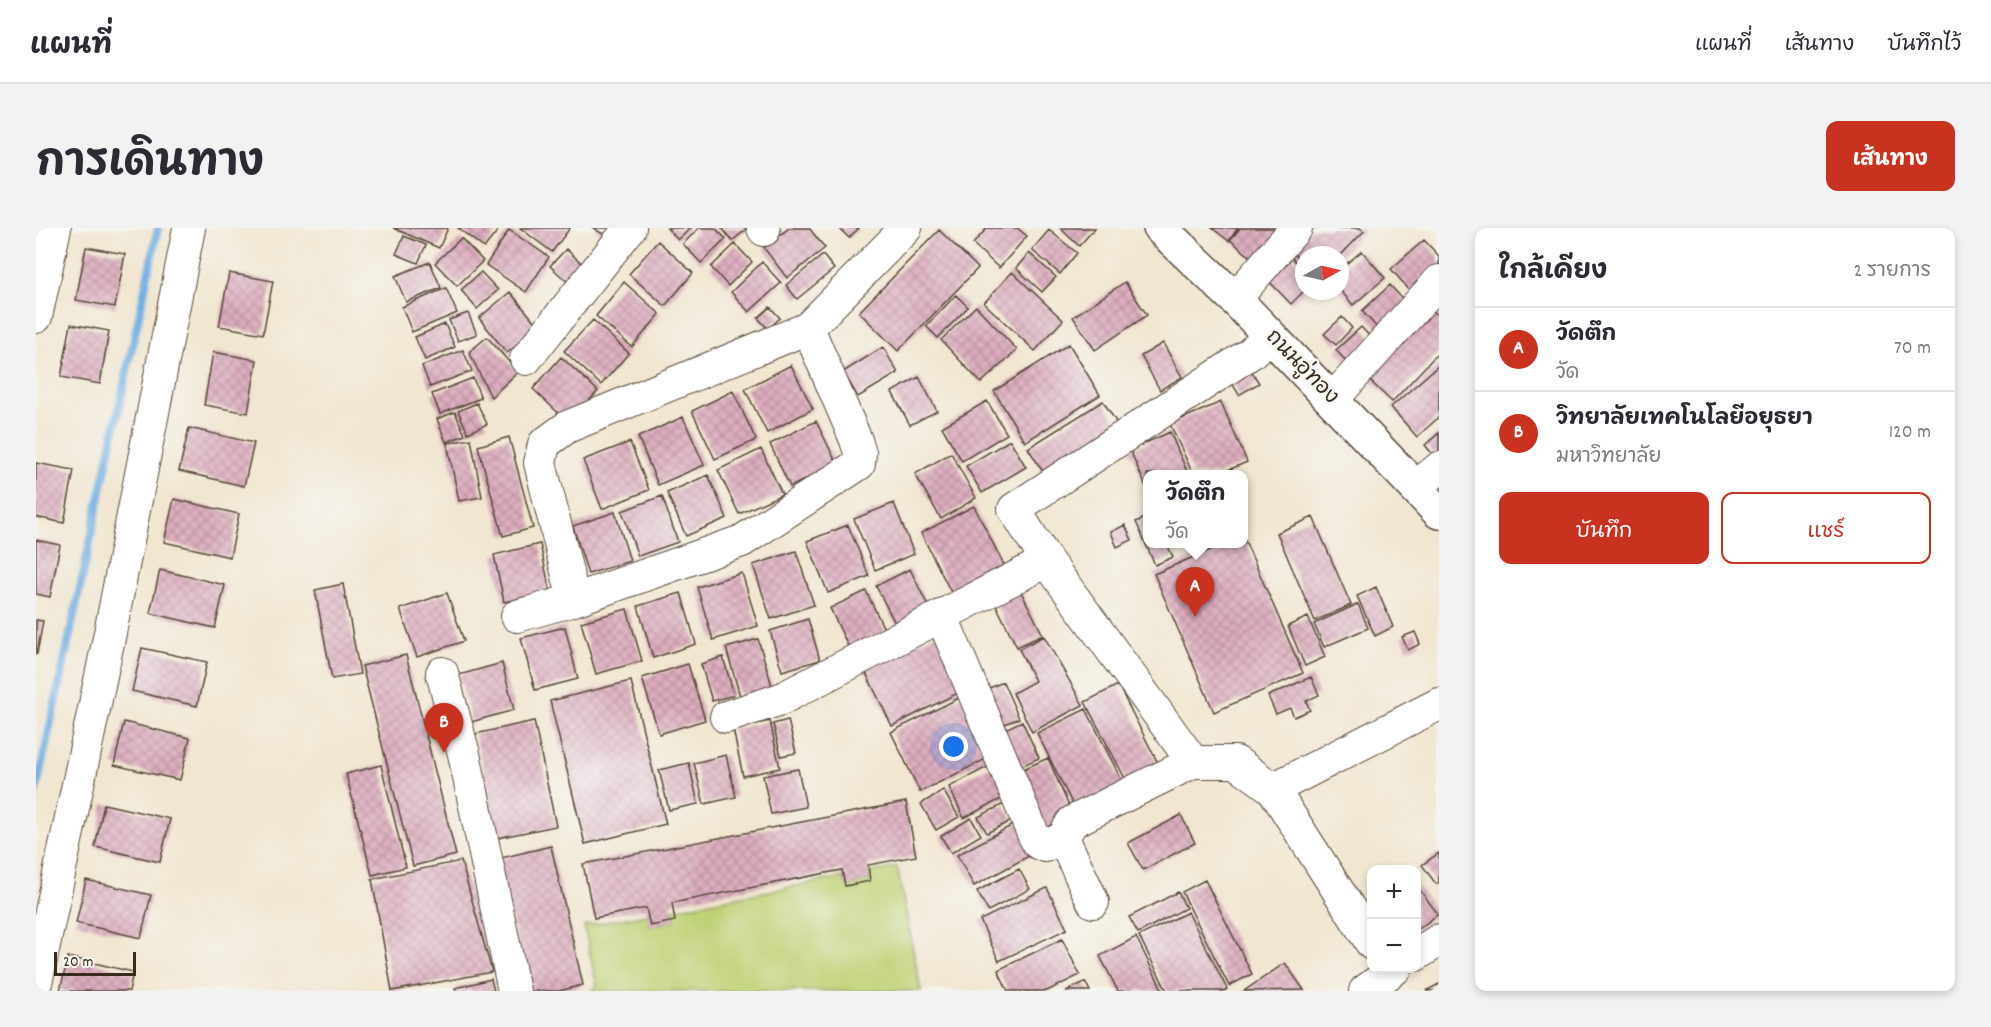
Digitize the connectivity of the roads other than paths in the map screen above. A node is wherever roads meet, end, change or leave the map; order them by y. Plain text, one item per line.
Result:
1 (55, 228) edge
2 (189, 228) edge
3 (630, 228) edge
4 (906, 228) edge
5 (1160, 228) edge
6 (1296, 228) edge
7 (1439, 281) edge
8 (1235, 299) junction
9 (36, 317) edge
10 (808, 328) junction
11 (1270, 335) junction
12 (526, 359) dead end
13 (1332, 400) junction
14 (1427, 478) edge
15 (1439, 512) edge
16 (1047, 561) junction
17 (574, 600) junction
18 (517, 616) dead end
19 (942, 617) junction
20 (442, 674) dead end
21 (1439, 704) edge
22 (726, 717) dead end
23 (1193, 762) junction
24 (1273, 789) junction
25 (1063, 838) junction
26 (1093, 902) dead end
27 (1367, 938) edge
28 (1439, 940) edge
29 (1421, 952) edge
30 (36, 983) edge
31 (514, 991) edge

1 - 9 street
2 - 30 street
3 - 12 street
4 - 10 street
5 - 8 main road, ถนนอู่ทอง
6 - 8 street
7 - 13 street
8 - 11 main road, ถนนอู่ทอง
10 - 17 street
10 - 17 street
11 - 13 main road, ถนนอู่ทอง
11 - 16 street
13 - 14 main road, ถนนอู่ทอง
14 - 15 main road, ถนนอู่ทอง
16 - 19 street
16 - 23 street
17 - 18 street
19 - 22 street
19 - 25 street
20 - 31 street
21 - 24 street
23 - 24 street
23 - 25 street
24 - 27 street
25 - 26 street
28 - 29 street

